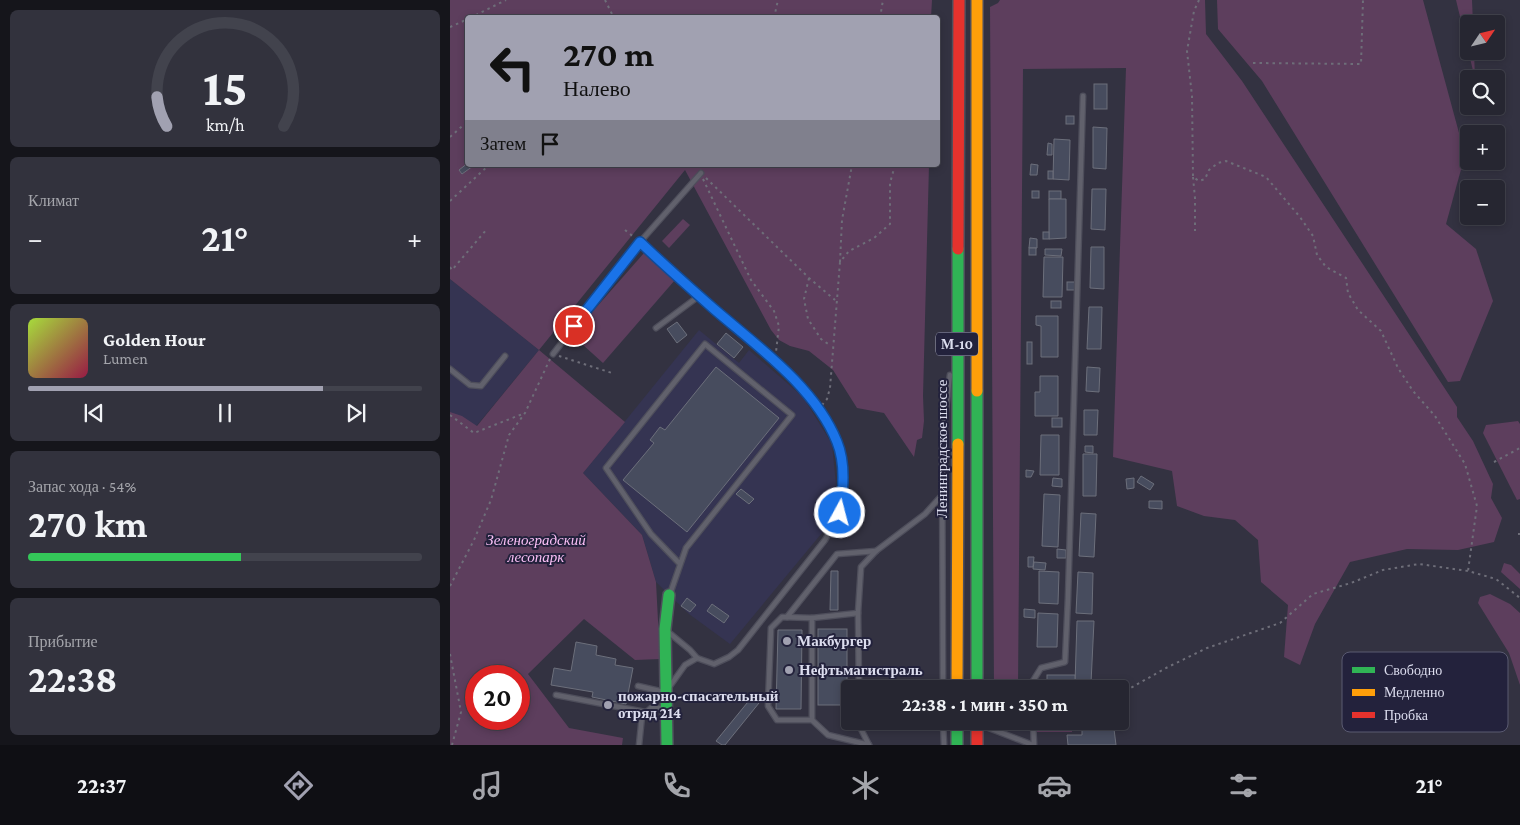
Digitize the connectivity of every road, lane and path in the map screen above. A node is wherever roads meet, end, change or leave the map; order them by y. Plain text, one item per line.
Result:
1 (506, 0) edge
2 (605, 0) edge
3 (778, 0) edge
4 (883, 0) edge
5 (959, 0) edge
6 (977, 0) edge
7 (1199, 0) edge
8 (1363, 0) edge
9 (475, 15) edge
10 (613, 15) edge
11 (775, 15) edge
12 (880, 15) edge
13 (465, 20) edge
14 (450, 27) edge
15 (1253, 63) dead end
16 (1083, 96) dead end
17 (465, 124) edge
18 (450, 137) edge
19 (487, 167) edge
20 (852, 167) edge
21 (894, 167) edge
22 (700, 173) junction
23 (1193, 177) junction
24 (450, 201) edge
25 (487, 229) dead end
26 (625, 230) dead end
27 (1195, 231) dead end
28 (640, 242) junction
29 (840, 262) junction
30 (450, 267) edge
31 (809, 278) junction
32 (699, 296) junction
33 (836, 300) junction
34 (957, 319) junction
35 (656, 328) dead end
36 (832, 346) junction
37 (553, 354) junction
38 (505, 356) dead end
39 (774, 360) junction
40 (450, 369) edge
41 (612, 373) dead end
42 (818, 408) junction
43 (525, 413) junction
44 (450, 415) edge
45 (1520, 448) edge
46 (1494, 462) dead end
47 (943, 494) junction
48 (876, 552) junction
49 (680, 564) junction
50 (1468, 571) junction
51 (450, 586) edge
52 (669, 596) joint
53 (1520, 598) edge
54 (858, 613) junction
55 (787, 617) junction
56 (812, 618) junction
57 (665, 629) junction
58 (450, 654) edge
59 (698, 658) junction
60 (859, 680) edge
61 (943, 680) edge
62 (957, 680) edge
63 (977, 680) edge
64 (1034, 680) edge
65 (638, 686) dead end
66 (1129, 689) edge
67 (667, 693) junction
68 (556, 695) dead end
69 (667, 708) junction
70 (645, 712) junction
71 (812, 720) junction
72 (862, 730) edge
73 (944, 730) edge
74 (957, 730) edge
75 (977, 730) edge
76 (997, 730) edge
77 (1033, 730) edge
78 (452, 745) edge
79 (639, 745) edge
80 (667, 745) edge
81 (869, 745) edge
82 (944, 745) edge
83 (957, 745) edge
84 (976, 745) edge
85 (1034, 745) edge

1 - 9 path
2 - 10 path
3 - 11 path
4 - 12 path
5 - 34 main road, Ленинградское шоссе / М-10
6 - 63 main road, М-10
7 - 23 path
8 - 15 path
13 - 14 path
16 - 64 lane
17 - 18 path
19 - 24 path
20 - 29 path
21 - 29 path
22 - 28 lane
22 - 31 path
22 - 39 path
23 - 27 path
23 - 50 path
25 - 30 path
26 - 28 path
28 - 32 lane
28 - 37 lane
29 - 33 path
31 - 33 path
31 - 36 path
32 - 35 lane
32 - 39 lane
33 - 36 path
34 - 47 lane
34 - 62 main road, Ленинградское шоссе / М-10
36 - 42 path
37 - 41 path
37 - 43 path
38 - 40 lane
39 - 42 lane
42 - 59 lane
43 - 44 path
43 - 51 path
45 - 46 path
47 - 48 lane
47 - 61 lane
48 - 54 lane
48 - 55 lane
49 - 49 lane
49 - 52 lane
50 - 53 path
50 - 66 path
52 - 57 main road
54 - 56 lane
54 - 60 lane
55 - 56 lane
55 - 71 lane
56 - 71 lane
57 - 59 lane
57 - 67 main road
58 - 78 path
59 - 67 lane
65 - 67 lane
67 - 69 main road
68 - 70 lane
69 - 70 lane
69 - 80 main road
70 - 79 lane
71 - 81 lane
72 - 81 lane
73 - 82 lane
74 - 83 main road
75 - 84 main road
76 - 85 lane
77 - 85 lane

